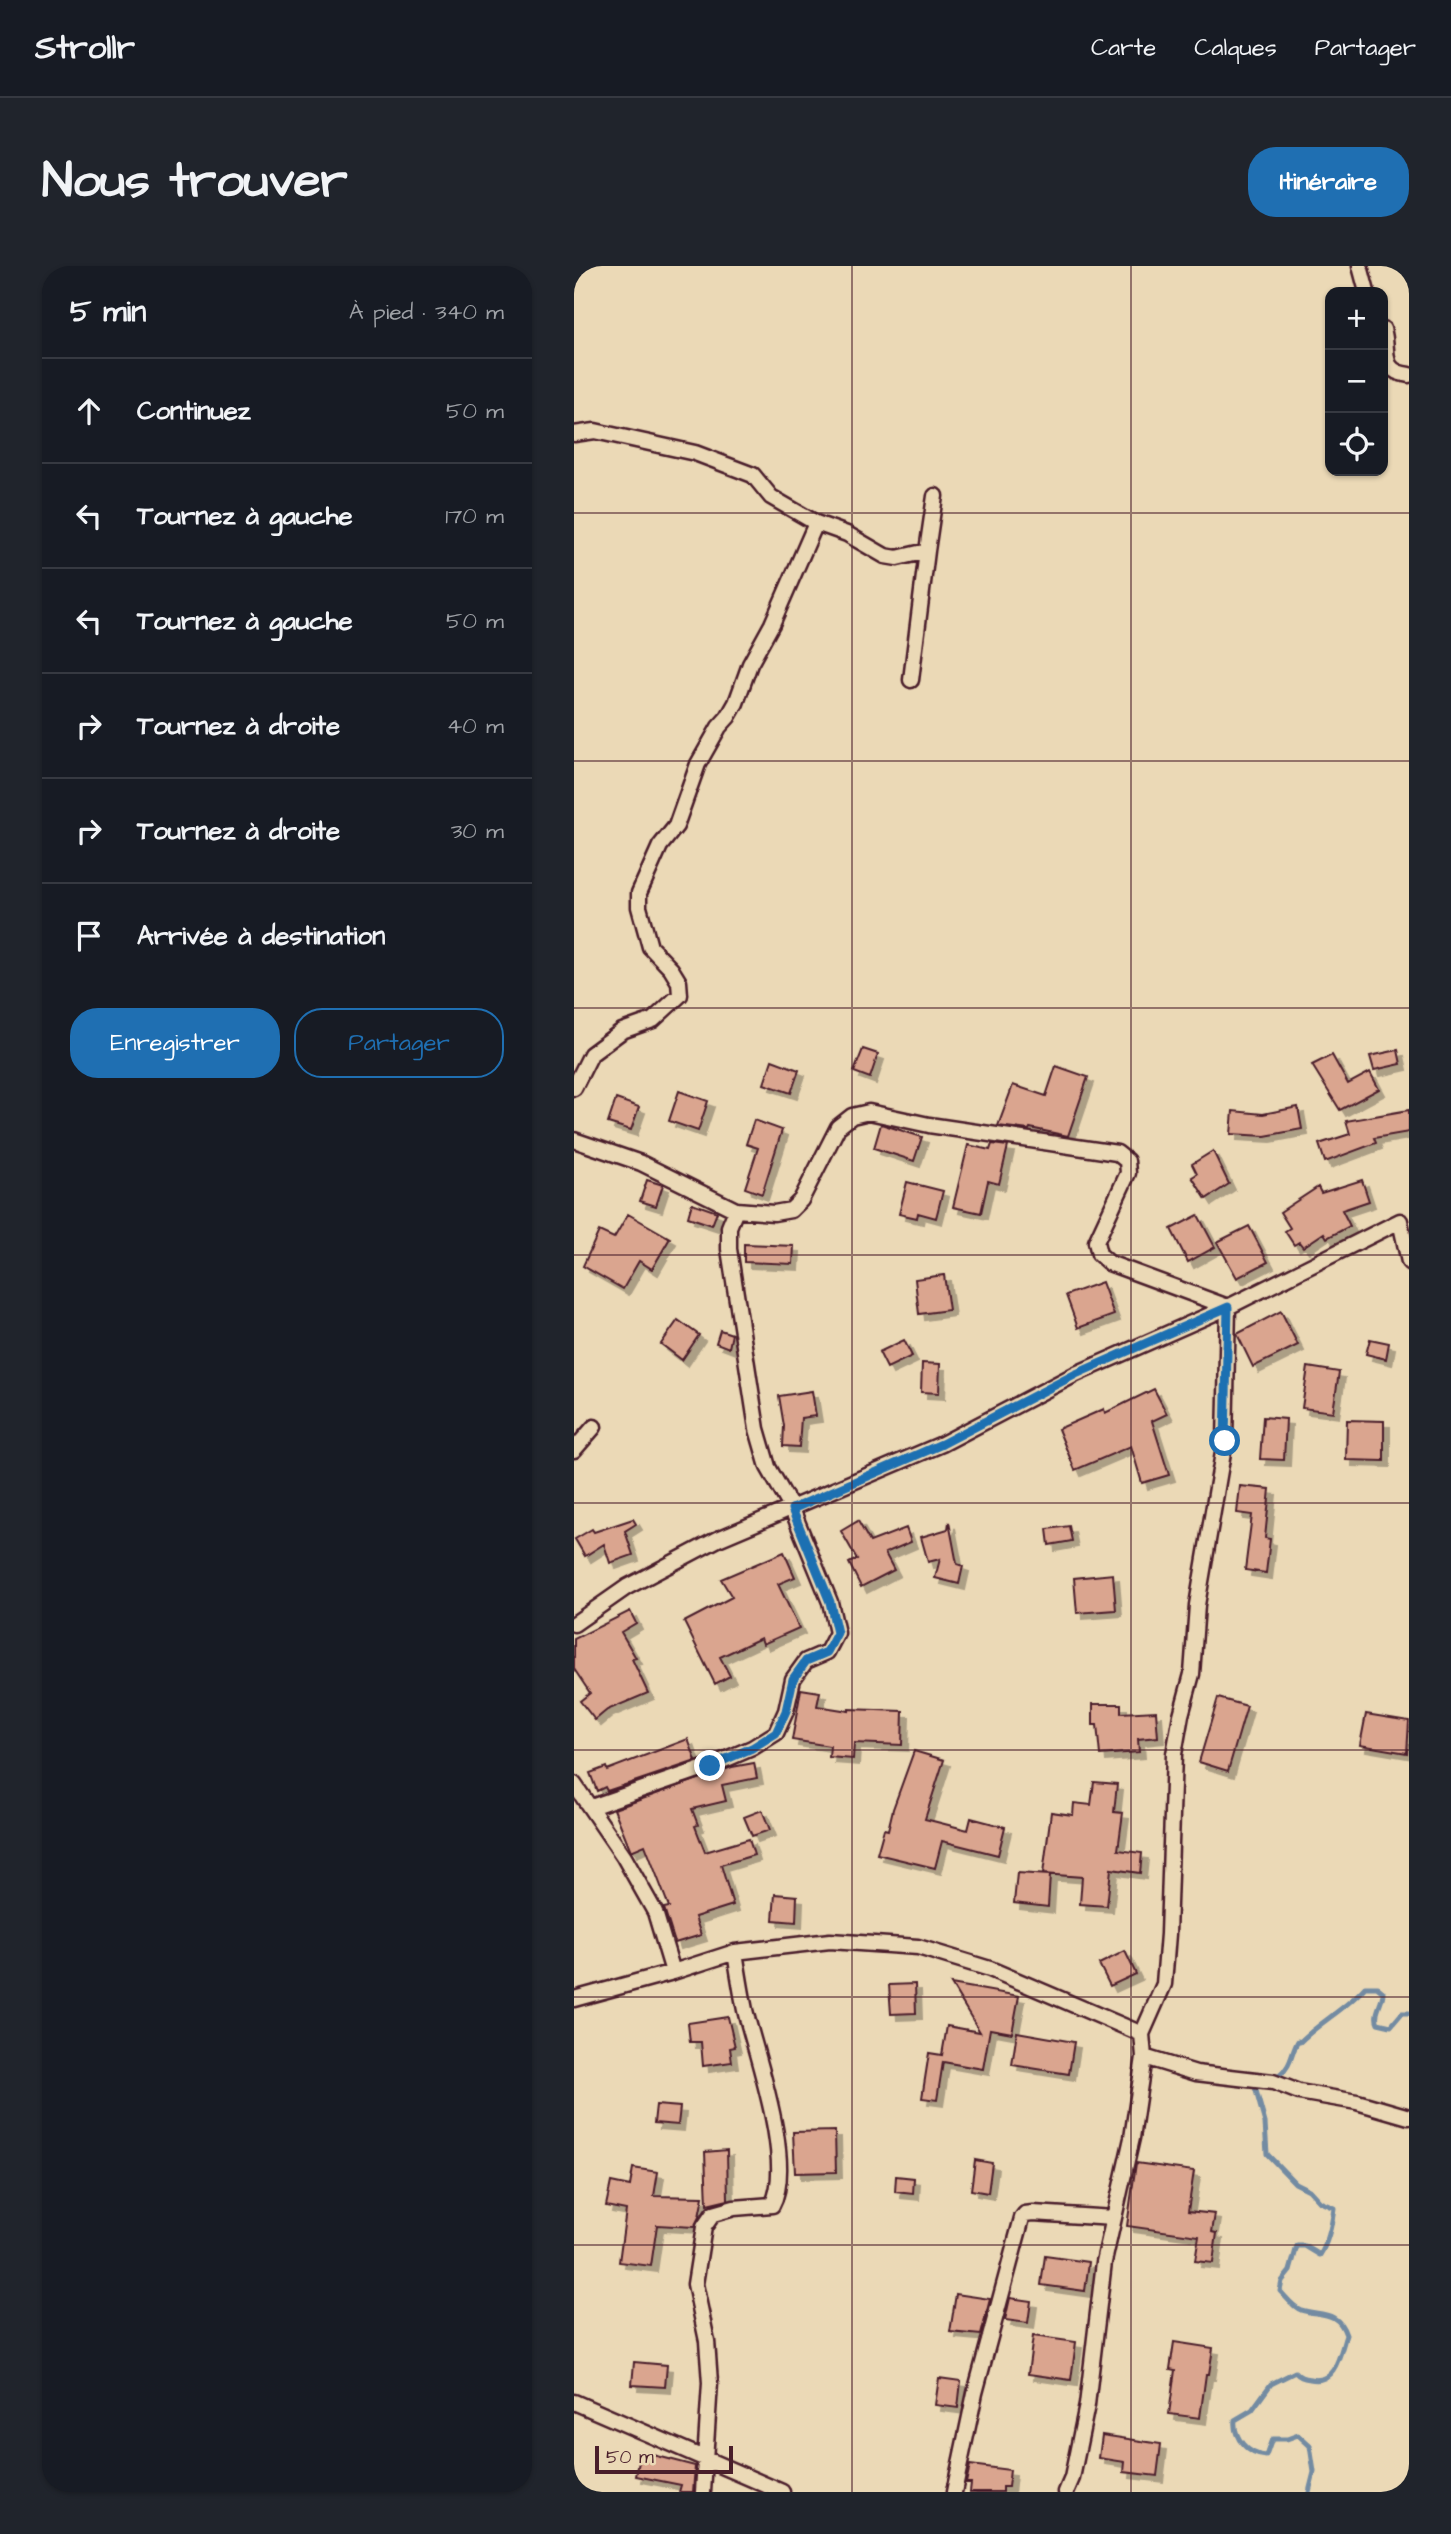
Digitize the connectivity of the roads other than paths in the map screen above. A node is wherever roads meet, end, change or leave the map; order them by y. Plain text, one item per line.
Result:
1 (1360, 266) edge
2 (1366, 287) edge
3 (1387, 350) edge
4 (1409, 375) edge
5 (574, 435) edge
6 (935, 496) dead end
7 (816, 523) junction
8 (927, 551) junction
9 (911, 680) dead end
10 (574, 1088) edge
11 (574, 1140) edge
12 (736, 1210) junction
13 (1404, 1219) edge
14 (1409, 1262) edge
15 (1228, 1307) junction
16 (594, 1427) dead end
17 (574, 1450) edge
18 (792, 1509) junction
19 (574, 1624) edge
20 (574, 1784) edge
21 (591, 1807) junction
22 (735, 1952) junction
23 (673, 1972) junction
24 (574, 2000) edge
25 (1142, 2034) junction
26 (1144, 2057) junction
27 (1409, 2117) edge
28 (1114, 2218) junction
29 (574, 2402) edge
30 (706, 2458) junction
31 (704, 2492) edge
32 (782, 2492) edge
33 (954, 2492) edge
34 (1066, 2492) edge

1 - 2 street
3 - 4 street
5 - 7 street
6 - 8 street
7 - 8 street
7 - 10 street
8 - 9 street
11 - 12 street
12 - 15 street
12 - 18 street
13 - 14 street
13 - 15 street
15 - 18 street
15 - 25 street
16 - 17 street
18 - 19 street
18 - 21 street
20 - 21 street
21 - 23 street
22 - 23 street
22 - 25 street
22 - 30 street
23 - 24 street
25 - 26 street
26 - 27 street
26 - 28 street
28 - 33 street
28 - 34 street
29 - 30 street
30 - 31 street
30 - 32 street

